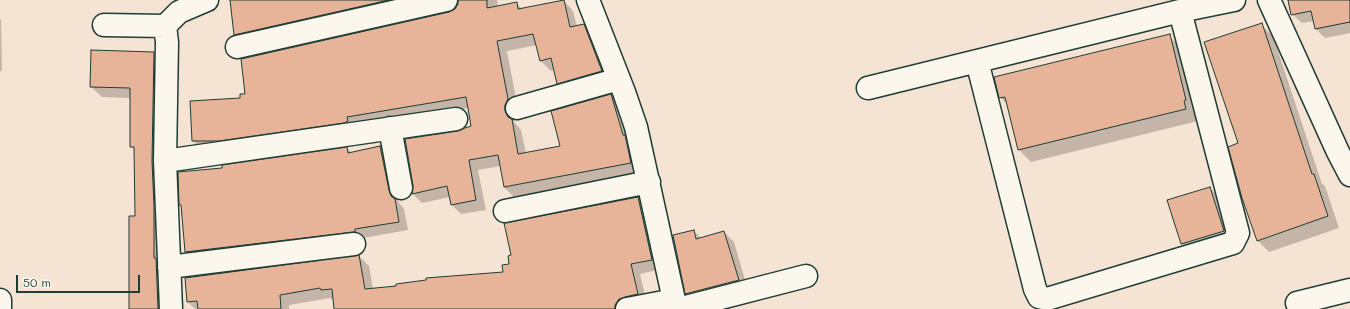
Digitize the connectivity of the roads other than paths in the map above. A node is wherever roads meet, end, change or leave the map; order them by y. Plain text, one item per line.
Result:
1 (207, 0) edge
2 (446, 0) edge
3 (588, 0) edge
4 (1234, 0) edge
5 (1269, 0) edge
6 (1180, 11) junction
7 (104, 25) dead end
8 (165, 26) junction
9 (237, 47) dead end
10 (977, 61) junction
11 (619, 79) junction
12 (868, 88) dead end
13 (517, 108) dead end
14 (456, 119) dead end
15 (390, 128) junction
16 (165, 161) junction
17 (1350, 175) edge
18 (649, 182) junction
19 (401, 188) dead end
20 (505, 211) dead end
21 (354, 244) dead end
22 (169, 267) junction
23 (806, 276) dead end
24 (1350, 290) edge
25 (0, 300) edge
26 (674, 300) junction
27 (1297, 303) dead end
28 (0, 309) edge
29 (171, 309) edge
30 (627, 309) edge

1 - 8 street
2 - 9 street
3 - 11 street
4 - 6 street
5 - 17 street
6 - 10 street
6 - 10 street
7 - 8 street
8 - 16 street
10 - 12 street
11 - 13 street
11 - 18 street
14 - 15 street
15 - 16 street
15 - 19 street
16 - 22 street
18 - 20 street
18 - 26 street
21 - 22 street
22 - 29 street
23 - 26 street
24 - 27 street
25 - 28 street
26 - 30 street

